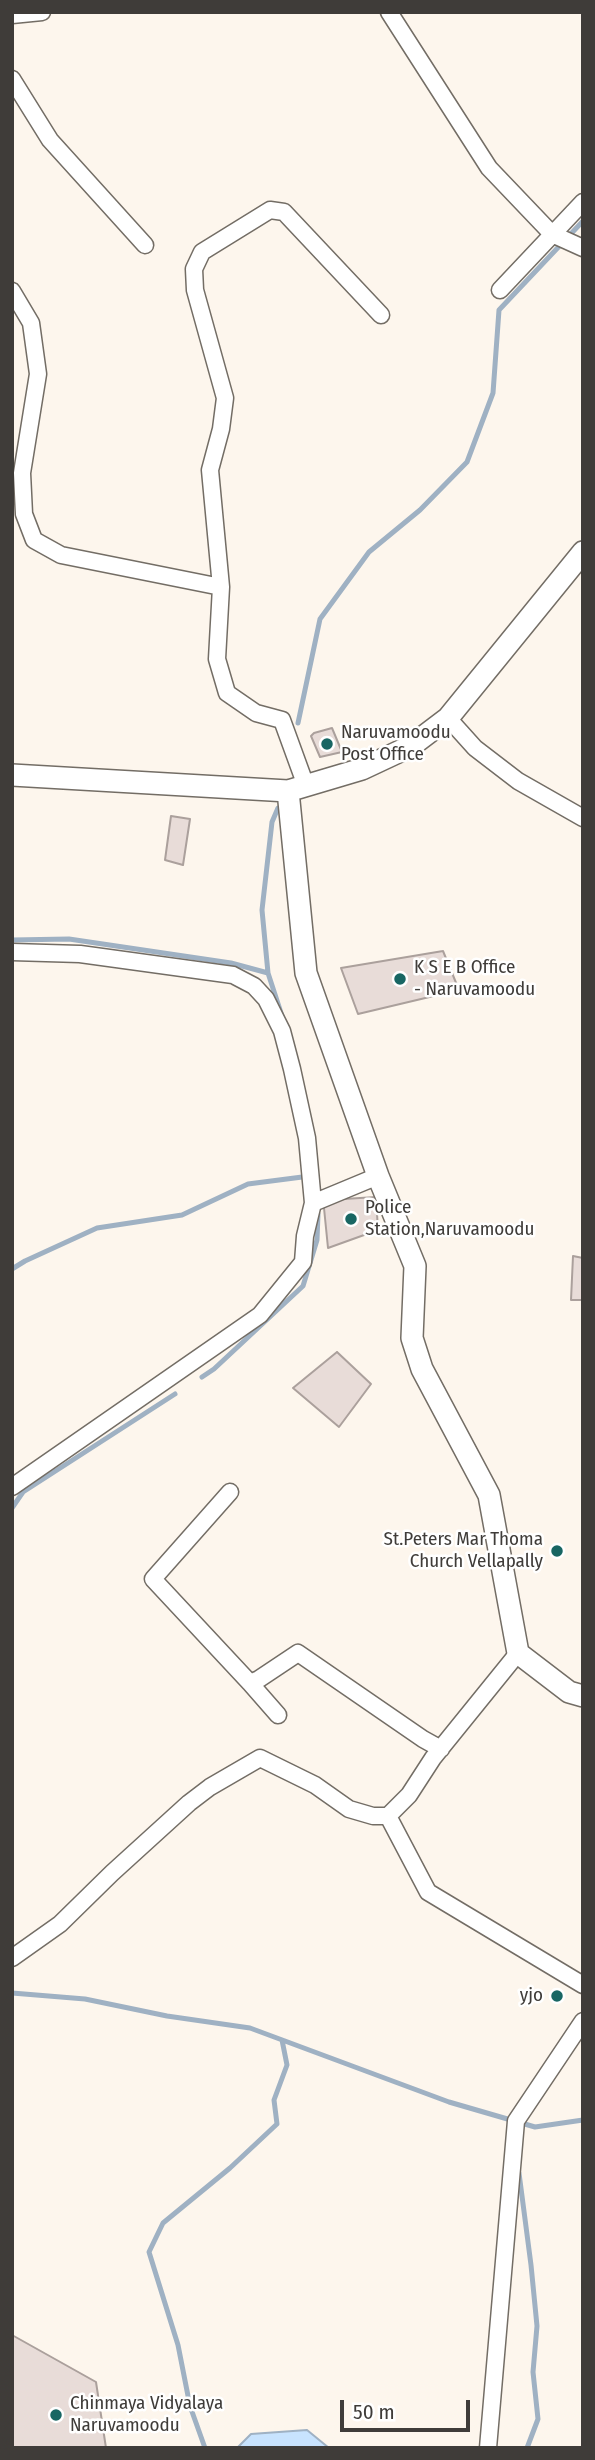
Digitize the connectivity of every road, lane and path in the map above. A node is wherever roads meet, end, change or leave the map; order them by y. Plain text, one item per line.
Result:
1 (42, 12) edge
2 (389, 12) edge
3 (12, 15) edge
4 (12, 79) edge
5 (583, 202) edge
6 (553, 235) junction
7 (145, 245) dead end
8 (579, 246) edge
9 (500, 290) dead end
10 (12, 291) edge
11 (381, 315) dead end
12 (583, 552) edge
13 (221, 587) junction
14 (449, 718) junction
15 (12, 775) edge
16 (297, 789) junction
17 (583, 818) edge
18 (12, 952) edge
19 (378, 1176) junction
20 (312, 1195) junction
21 (12, 1487) edge
22 (230, 1492) dead end
23 (517, 1653) junction
24 (250, 1683) junction
25 (583, 1696) edge
26 (278, 1715) dead end
27 (441, 1749) junction
28 (388, 1816) junction
29 (12, 1958) edge
30 (583, 1985) edge
31 (583, 2021) edge
32 (488, 2448) edge

1 - 3 street
2 - 6 street
4 - 7 street
5 - 6 street
6 - 8 street
6 - 9 street
10 - 13 street
11 - 13 street
12 - 14 street
13 - 16 street
14 - 16 street
14 - 17 street
15 - 16 street
16 - 19 street
18 - 20 street
19 - 20 street
19 - 23 street
20 - 21 street
22 - 24 street
23 - 25 street
23 - 27 street
24 - 26 street
24 - 27 street
27 - 28 street
28 - 29 street
28 - 30 street
31 - 32 street

